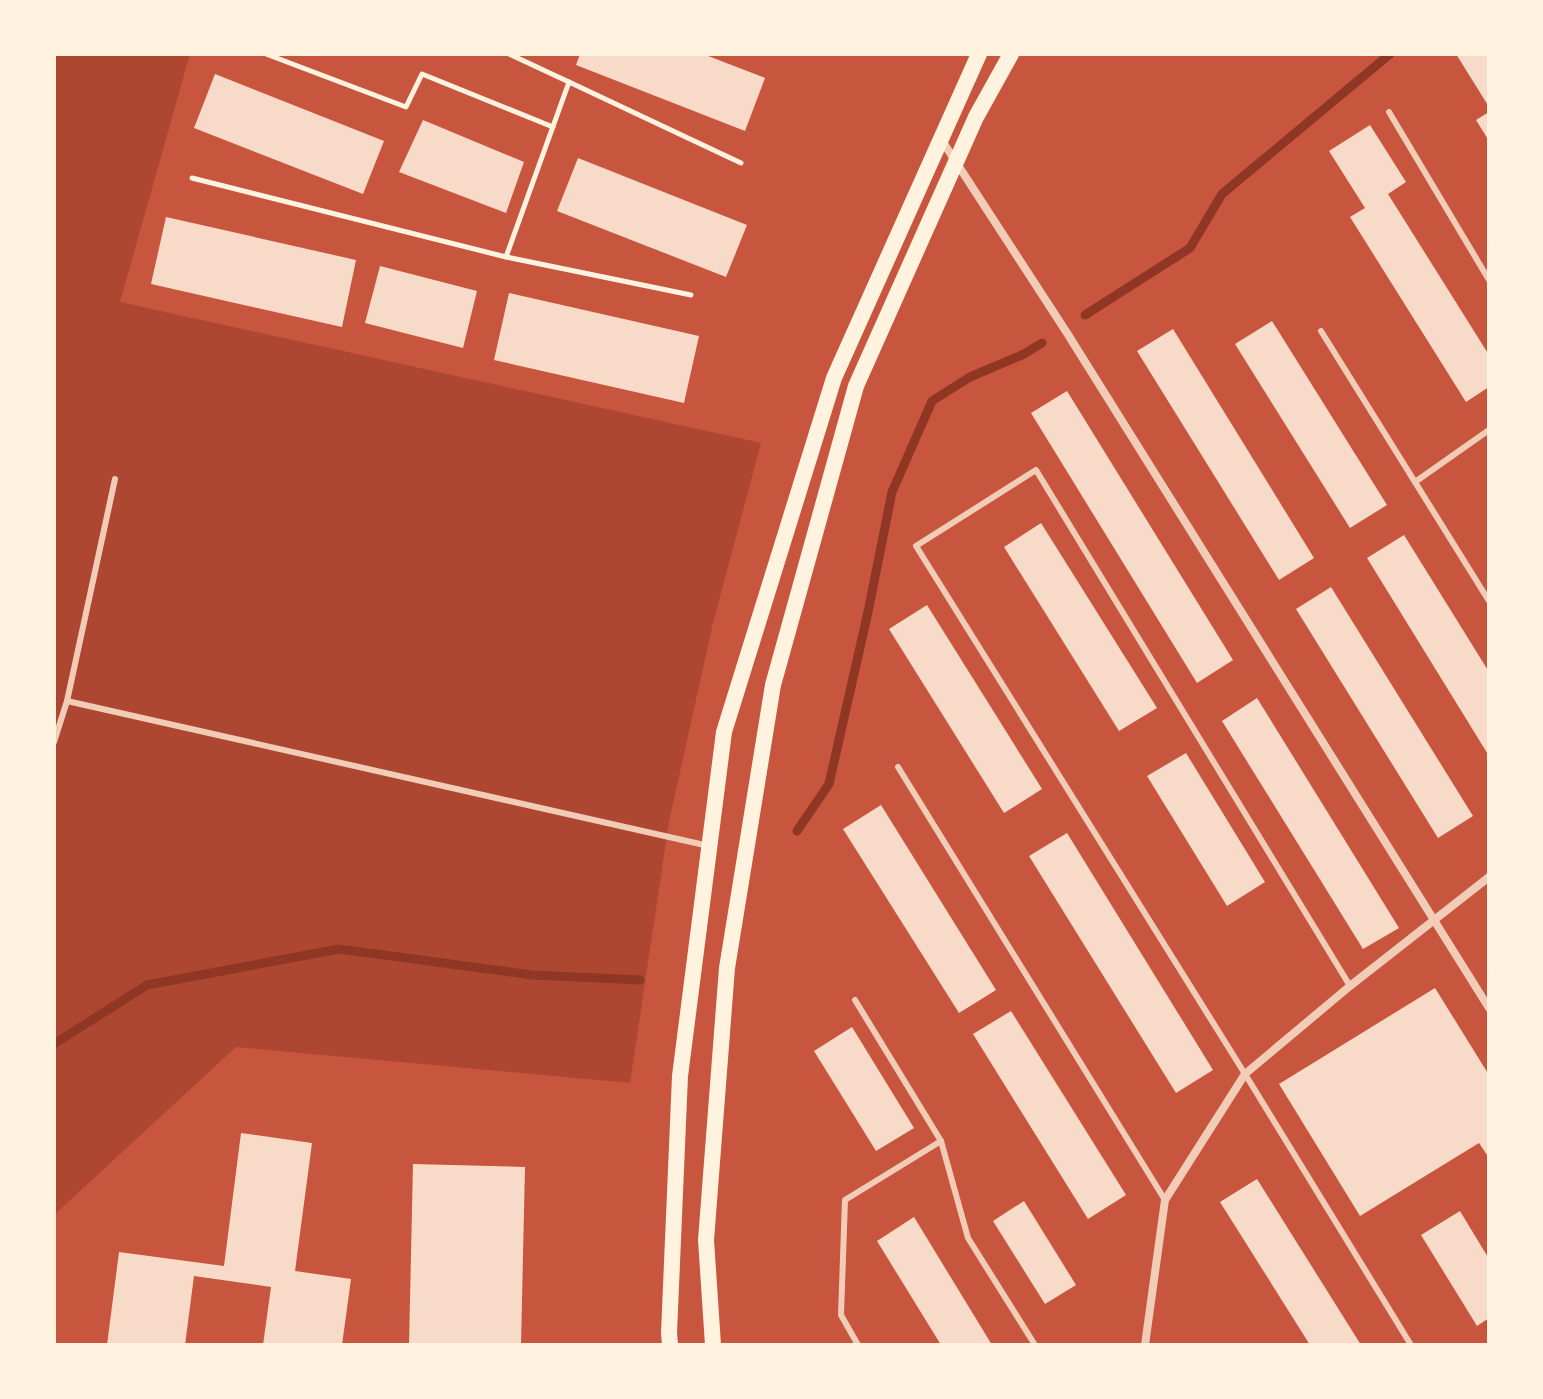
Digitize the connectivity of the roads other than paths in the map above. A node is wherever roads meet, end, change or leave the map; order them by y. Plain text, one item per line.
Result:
1 (979, 54) edge
2 (1011, 54) edge
3 (1389, 112) dead end
4 (941, 139) junction
5 (956, 161) junction
6 (1489, 280) edge
7 (1321, 331) dead end
8 (1489, 430) edge
9 (115, 479) dead end
10 (1415, 482) junction
11 (1489, 601) edge
12 (67, 701) junction
13 (54, 742) edge
14 (898, 767) dead end
15 (709, 846) junction
16 (1489, 877) edge
17 (1434, 919) junction
18 (1350, 986) junction
19 (855, 1000) dead end
20 (1489, 1008) edge
21 (1245, 1074) junction
22 (941, 1141) junction
23 (1165, 1200) junction
24 (670, 1345) edge
25 (713, 1345) edge
26 (858, 1345) edge
27 (1035, 1345) edge
28 (1145, 1345) edge
29 (1411, 1345) edge

1 - 4 main road
2 - 5 main road
3 - 6 lane
4 - 5 street
4 - 15 main road
5 - 17 street
5 - 25 main road
7 - 10 lane
8 - 10 lane
9 - 12 lane
10 - 11 lane
12 - 13 lane
12 - 15 lane
14 - 23 lane
15 - 24 main road
16 - 17 street
17 - 18 street
17 - 20 street
18 - 21 street
18 - 21 lane
19 - 22 lane
21 - 23 street
21 - 29 lane
22 - 26 lane
22 - 27 lane
23 - 28 street

